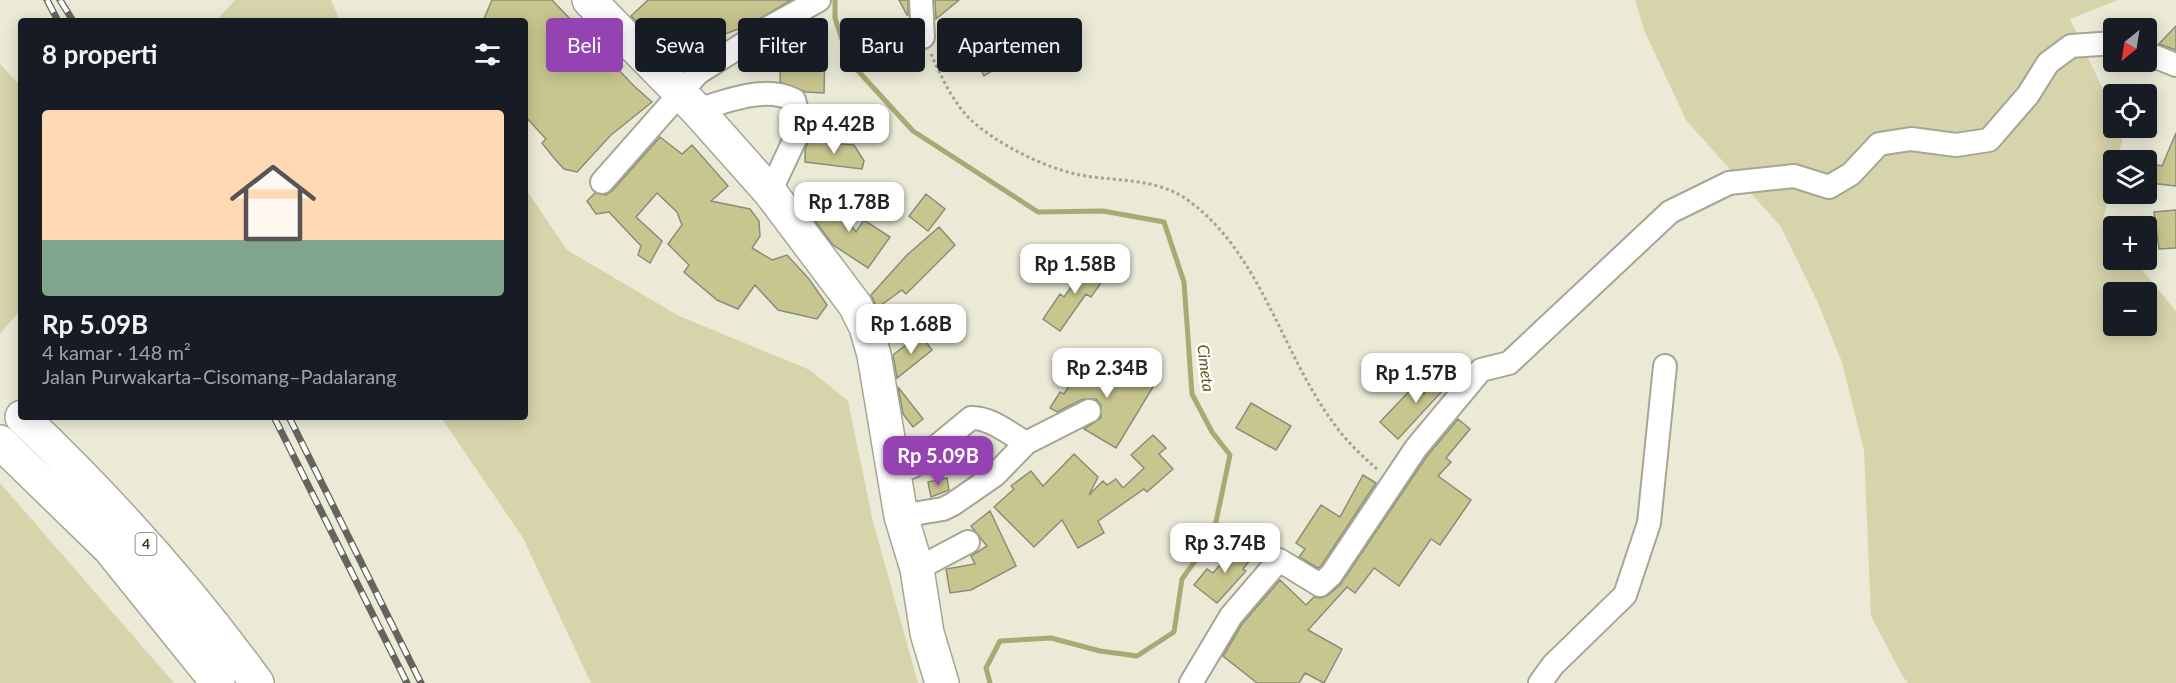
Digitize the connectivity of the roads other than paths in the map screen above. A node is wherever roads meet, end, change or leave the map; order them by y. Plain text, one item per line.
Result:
1 (589, 0) edge
2 (819, 0) edge
3 (921, 0) edge
4 (922, 18) edge
5 (2103, 44) edge
6 (2157, 57) edge
7 (2176, 65) edge
8 (688, 102) junction
9 (602, 182) dead end
10 (770, 192) junction
11 (1665, 366) dead end
12 (0, 398) edge
13 (1089, 411) dead end
14 (18, 414) edge
15 (24, 420) edge
16 (0, 442) edge
17 (1026, 443) junction
18 (894, 474) junction
19 (901, 516) junction
20 (968, 542) dead end
21 (917, 569) junction
22 (218, 683) edge
23 (257, 683) edge
24 (942, 683) edge
25 (1191, 683) edge
26 (1540, 683) edge

1 - 8 highway
2 - 8 street
3 - 4 street
5 - 25 street
6 - 7 street
8 - 9 street
8 - 10 highway
8 - 10 street
10 - 18 highway
11 - 26 street
12 - 14 highway, 4
13 - 17 street
15 - 23 highway, 4
16 - 22 highway, 4
17 - 18 street
17 - 19 street
18 - 19 highway
19 - 21 highway
20 - 21 street
21 - 24 highway

